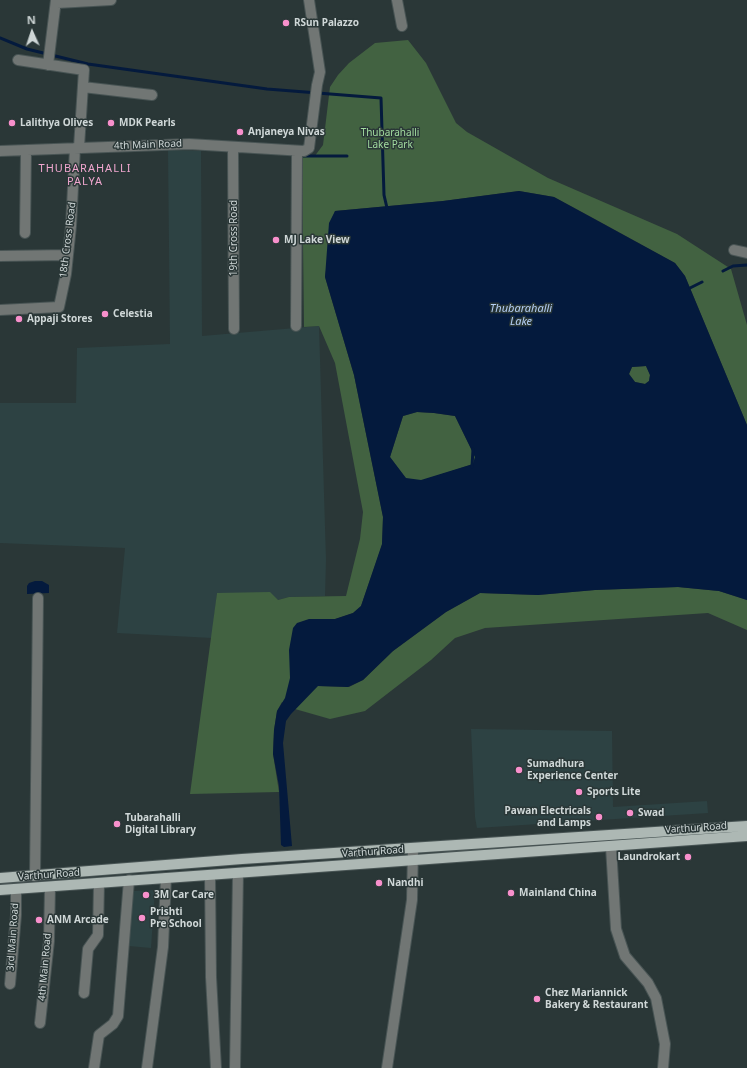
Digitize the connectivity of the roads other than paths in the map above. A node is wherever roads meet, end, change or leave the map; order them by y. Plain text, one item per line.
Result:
1 (111, 0) edge
2 (309, 0) edge
3 (397, 0) edge
4 (56, 2) edge
5 (402, 26) dead end
6 (49, 58) junction
7 (18, 60) dead end
8 (83, 87) junction
9 (152, 95) dead end
10 (77, 148) junction
11 (233, 148) junction
12 (0, 151) edge
13 (26, 151) junction
14 (297, 151) junction
15 (25, 233) dead end
16 (734, 250) dead end
17 (747, 252) edge
18 (68, 255) junction
19 (0, 256) edge
20 (0, 310) edge
21 (296, 326) dead end
22 (234, 329) dead end
23 (38, 598) dead end
24 (747, 826) edge
25 (747, 836) edge
26 (611, 847) junction
27 (412, 848) junction
28 (238, 859) junction
29 (413, 862) junction
30 (238, 873) junction
31 (210, 875) junction
32 (35, 876) junction
33 (0, 878) edge
34 (166, 878) junction
35 (129, 880) junction
36 (99, 883) junction
37 (50, 887) junction
38 (16, 889) junction
39 (0, 890) edge
40 (10, 984) dead end
41 (84, 993) dead end
42 (40, 1023) dead end
43 (94, 1068) edge
44 (147, 1068) edge
45 (216, 1068) edge
46 (236, 1068) edge
47 (387, 1068) edge
48 (663, 1068) edge

1 - 4 street
2 - 14 street
3 - 5 street
4 - 6 street
6 - 7 street
6 - 8 street, 18th Cross Road
8 - 9 street
8 - 10 street, 18th Cross Road
10 - 11 street, 4th Main Road
10 - 13 street, 4th Main Road
10 - 18 street, 18th Cross Road
11 - 14 street, 4th Main Road
11 - 22 street, 19th Cross Road
12 - 13 street, 4th Main Road
13 - 15 street
14 - 21 street
16 - 17 street
18 - 19 street
18 - 20 street, 18th Cross Road
23 - 32 street
24 - 27 main road, Varthur Road
25 - 26 main road, Varthur Road
26 - 29 main road, Varthur Road
26 - 48 street
27 - 28 main road, Varthur Road
27 - 29 street
28 - 30 main road
28 - 32 main road, Varthur Road
29 - 30 main road, Varthur Road
29 - 47 street
30 - 31 main road, Varthur Road
30 - 46 street
31 - 34 main road, Varthur Road
31 - 45 street
32 - 33 main road, Varthur Road
34 - 35 main road, Varthur Road
34 - 44 street
35 - 36 main road, Varthur Road
35 - 43 street
36 - 37 main road, Varthur Road
36 - 41 street
37 - 38 main road, Varthur Road
37 - 42 street, 4th Main Road
38 - 39 main road, Varthur Road
38 - 40 street, 3rd Main Road

